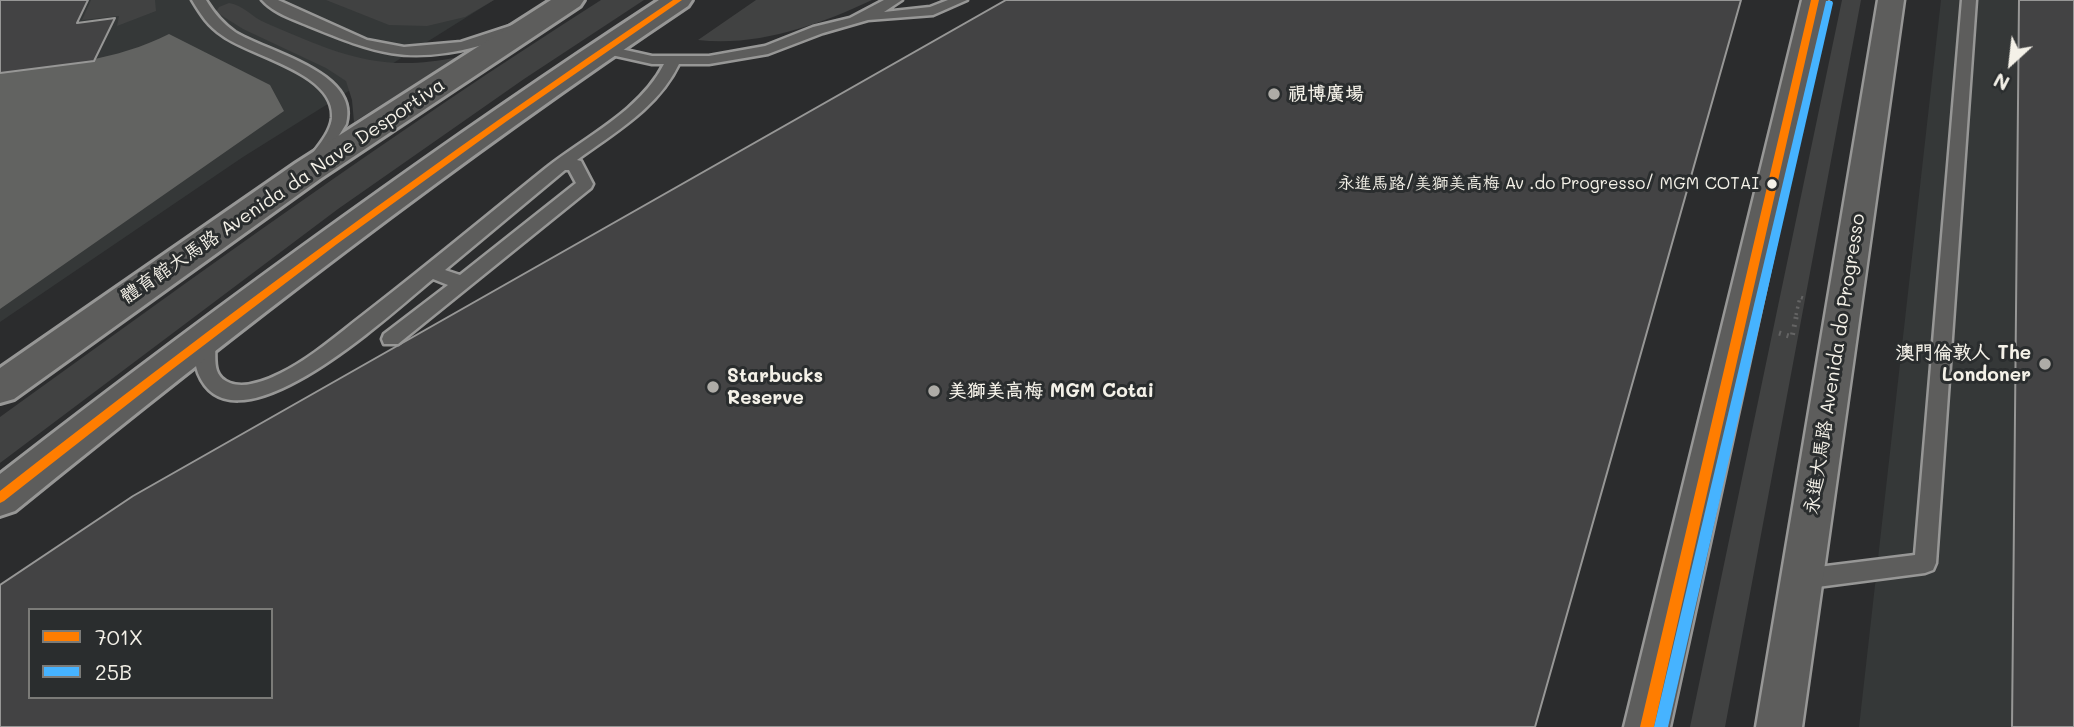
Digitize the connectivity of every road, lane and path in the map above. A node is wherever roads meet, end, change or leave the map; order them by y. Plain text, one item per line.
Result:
1 (200, 0) edge
2 (268, 0) edge
3 (570, 0) edge
4 (678, 0) edge
5 (895, 0) edge
6 (960, 0) edge
7 (1815, 0) edge
8 (1891, 0) edge
9 (1969, 0) edge
10 (539, 19) junction
11 (855, 21) junction
12 (603, 49) junction
13 (674, 60) junction
14 (561, 164) junction
15 (308, 171) junction
16 (432, 272) junction
17 (463, 283) junction
18 (1843, 311) junction
19 (1741, 320) junction
20 (205, 337) junction
21 (391, 339) dead end
22 (0, 388) edge
23 (0, 498) edge
24 (1802, 579) junction
25 (1647, 727) edge
26 (1779, 727) edge

1 - 15 lane
2 - 10 lane
3 - 10 main road, 體育館大馬路 Avenida da Nave Desportiva
4 - 12 main road
5 - 11 lane
6 - 11 lane
7 - 19 street
8 - 18 street, 永進大馬路 Avenida do Progresso
9 - 24 lane
10 - 15 main road, 體育館大馬路 Avenida da Nave Desportiva
11 - 13 lane
12 - 13 lane
12 - 20 main road
13 - 14 lane
14 - 16 lane
14 - 17 lane
15 - 22 main road, 體育館大馬路 Avenida da Nave Desportiva
16 - 17 lane
16 - 20 lane
17 - 21 lane
18 - 19 path
18 - 24 street, 永進大馬路 Avenida do Progresso
19 - 25 street
20 - 23 main road
24 - 26 street, 永進大馬路 Avenida do Progresso

